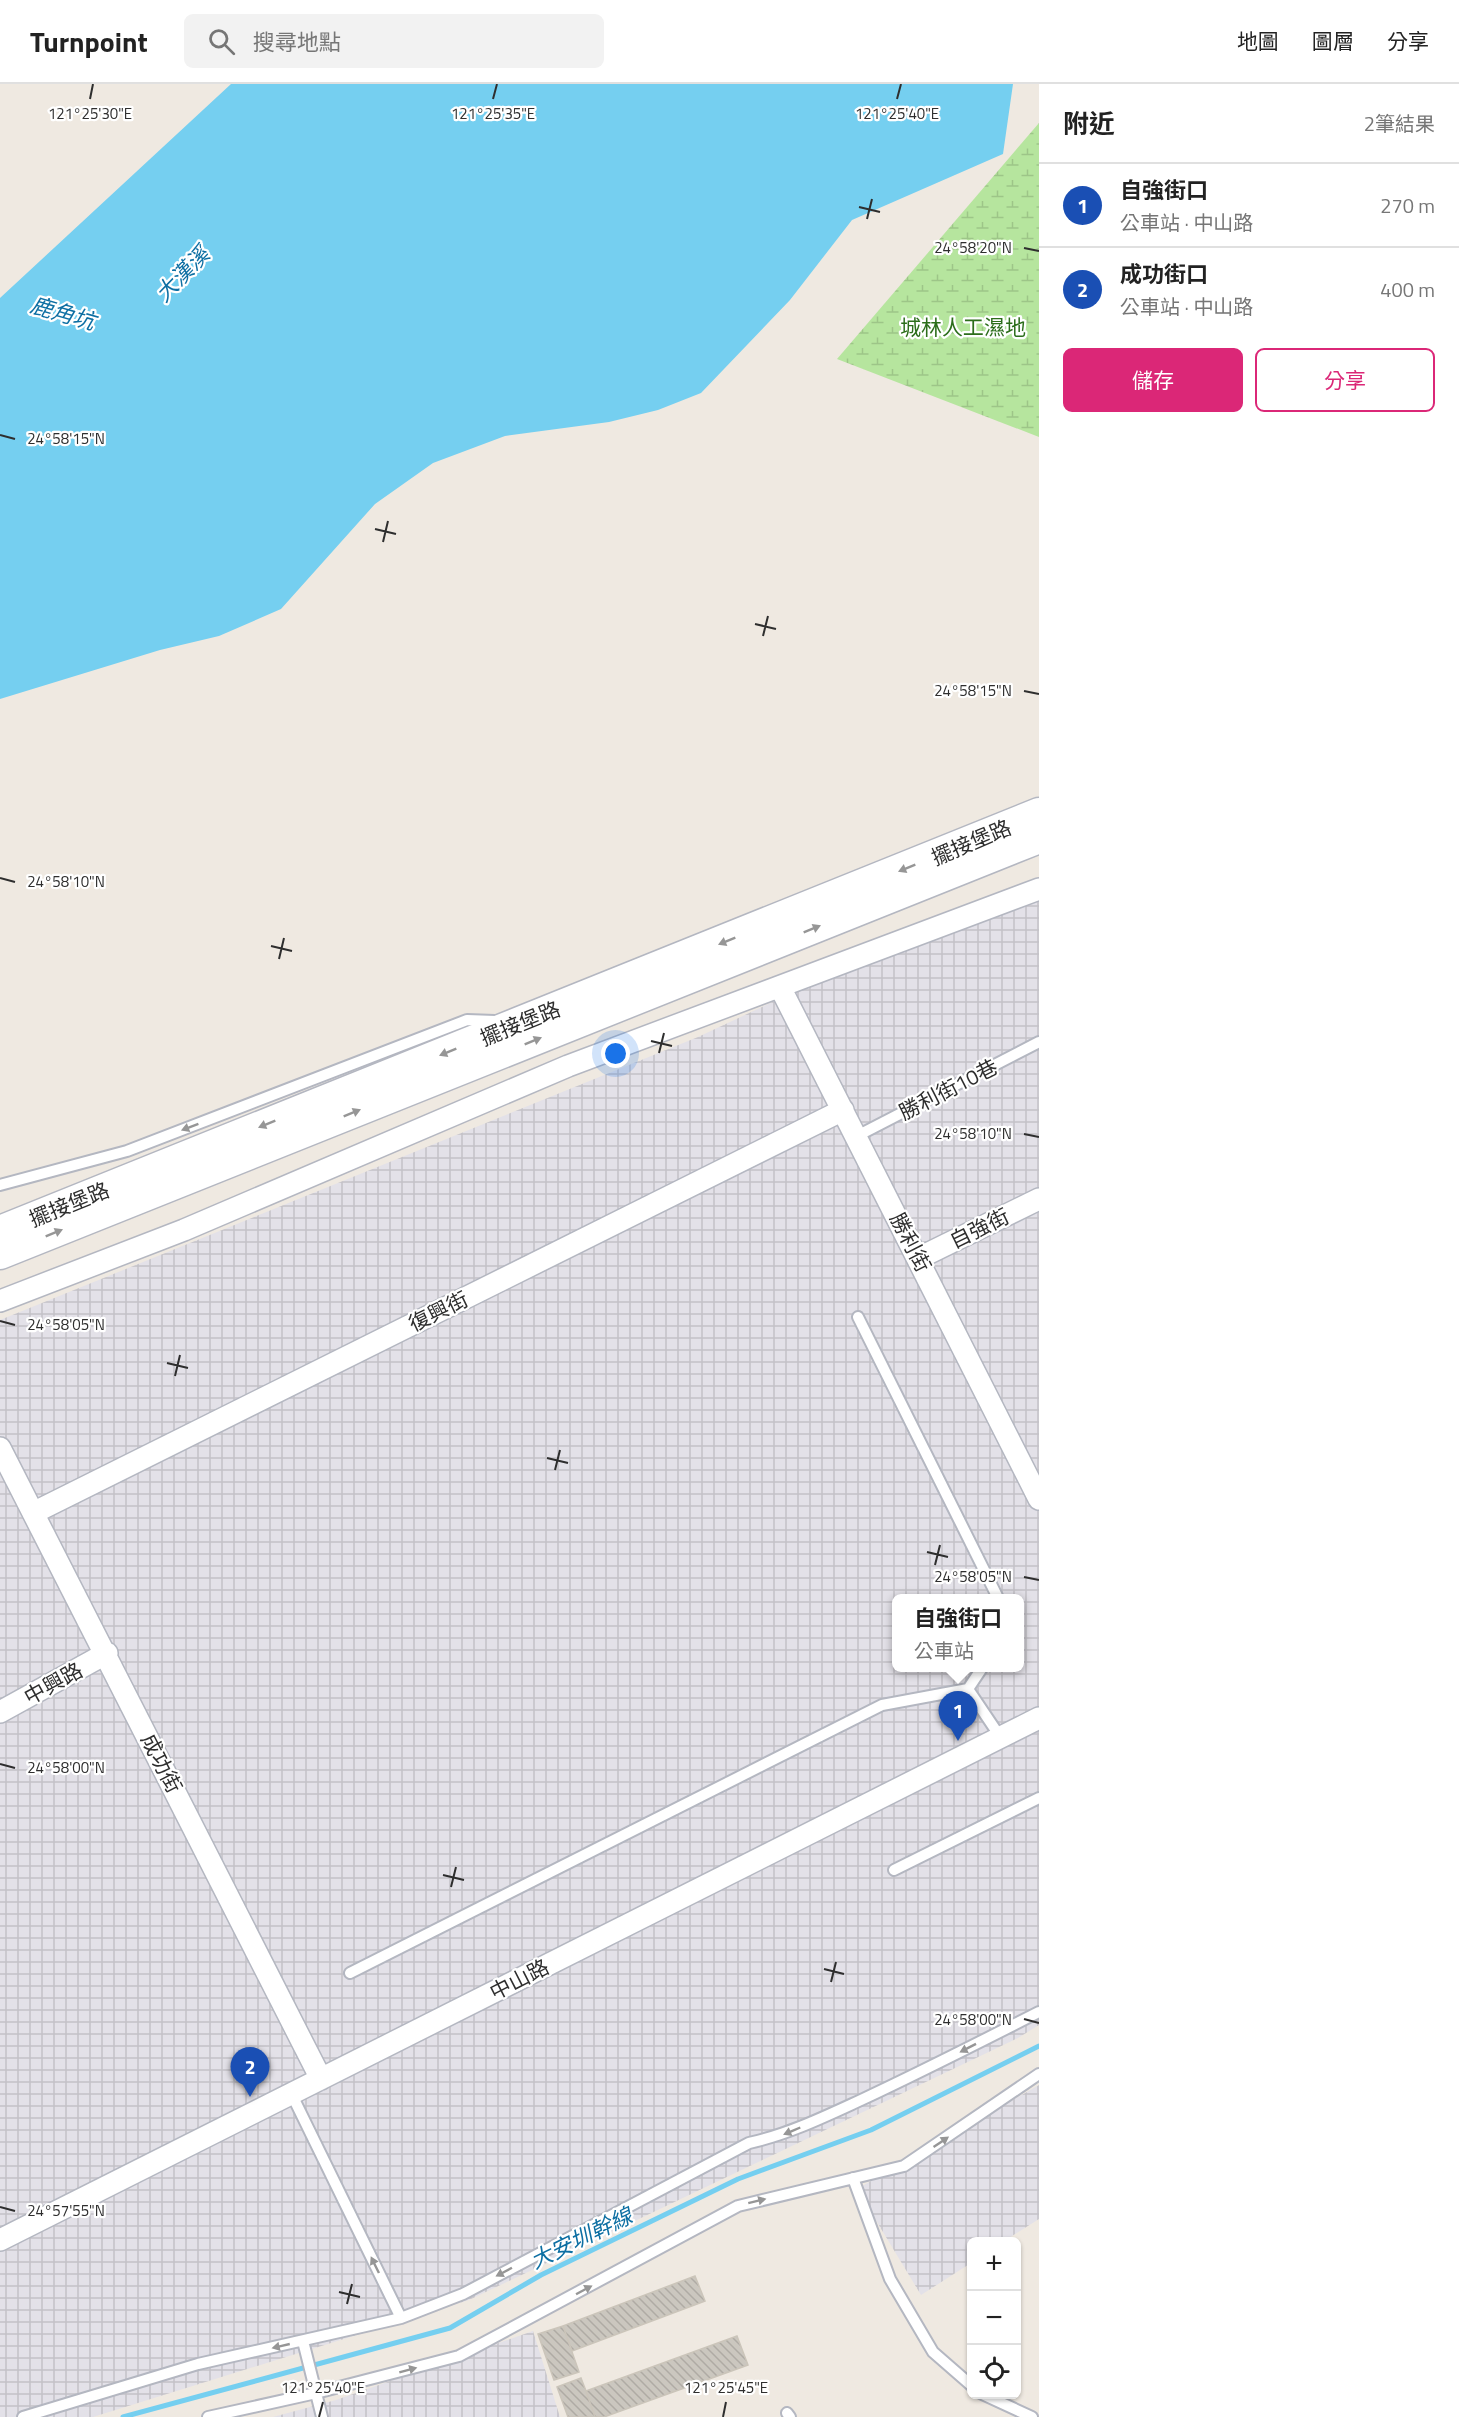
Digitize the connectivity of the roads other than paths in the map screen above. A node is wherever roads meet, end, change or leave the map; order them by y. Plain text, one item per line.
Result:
1 (1039, 813) edge
2 (1039, 838) edge
3 (1039, 889) edge
4 (780, 987) junction
5 (523, 1022) junction
6 (1039, 1042) edge
7 (843, 1110) junction
8 (857, 1136) junction
9 (0, 1185) edge
10 (1039, 1199) edge
11 (0, 1231) edge
12 (0, 1254) edge
13 (919, 1258) junction
14 (0, 1301) edge
15 (858, 1317) dead end
16 (0, 1448) edge
17 (1039, 1499) edge
18 (33, 1513) junction
19 (996, 1594) edge
20 (106, 1653) junction
21 (979, 1672) edge
22 (968, 1689) junction
23 (0, 1712) edge
24 (1039, 1719) edge
25 (1000, 1738) junction
26 (1039, 1798) edge
27 (894, 1870) dead end
28 (350, 1973) dead end
29 (1039, 2012) edge
30 (1039, 2074) edge
31 (321, 2079) junction
32 (291, 2093) junction
33 (853, 2178) junction
34 (0, 2240) edge
35 (401, 2318) junction
36 (303, 2341) junction
37 (967, 2382) edge
38 (316, 2393) junction
39 (993, 2399) edge
40 (23, 2417) edge
41 (207, 2417) edge
42 (322, 2417) edge
43 (1032, 2417) edge

1 -> 5 street, 擺接堡路
12 -> 2 street, 擺接堡路
3 - 4 street
4 - 7 street, 勝利街
4 - 14 street
5 -> 9 lane
5 -> 11 street, 擺接堡路
6 - 8 lane, 勝利街10巷
7 - 8 street, 勝利街
7 - 18 street, 復興街
8 - 13 street, 勝利街
10 - 13 street, 自強街
13 - 17 street, 勝利街
15 - 19 lane
16 - 18 street, 成功街
18 - 20 street, 成功街
20 - 23 street, 中興路
20 - 31 street, 成功街
21 - 22 lane
22 - 25 lane
22 - 28 lane
24 - 25 street, 中山路
25 - 31 street, 中山路
26 - 27 lane
29 -> 35 lane
33 -> 30 lane
31 - 32 street, 中山路
32 - 34 street, 中山路
35 -> 32 lane
33 - 37 lane
38 -> 33 lane
35 - 36 lane
36 - 38 lane
36 -> 40 lane
38 - 41 lane
38 - 42 lane
39 - 43 lane

